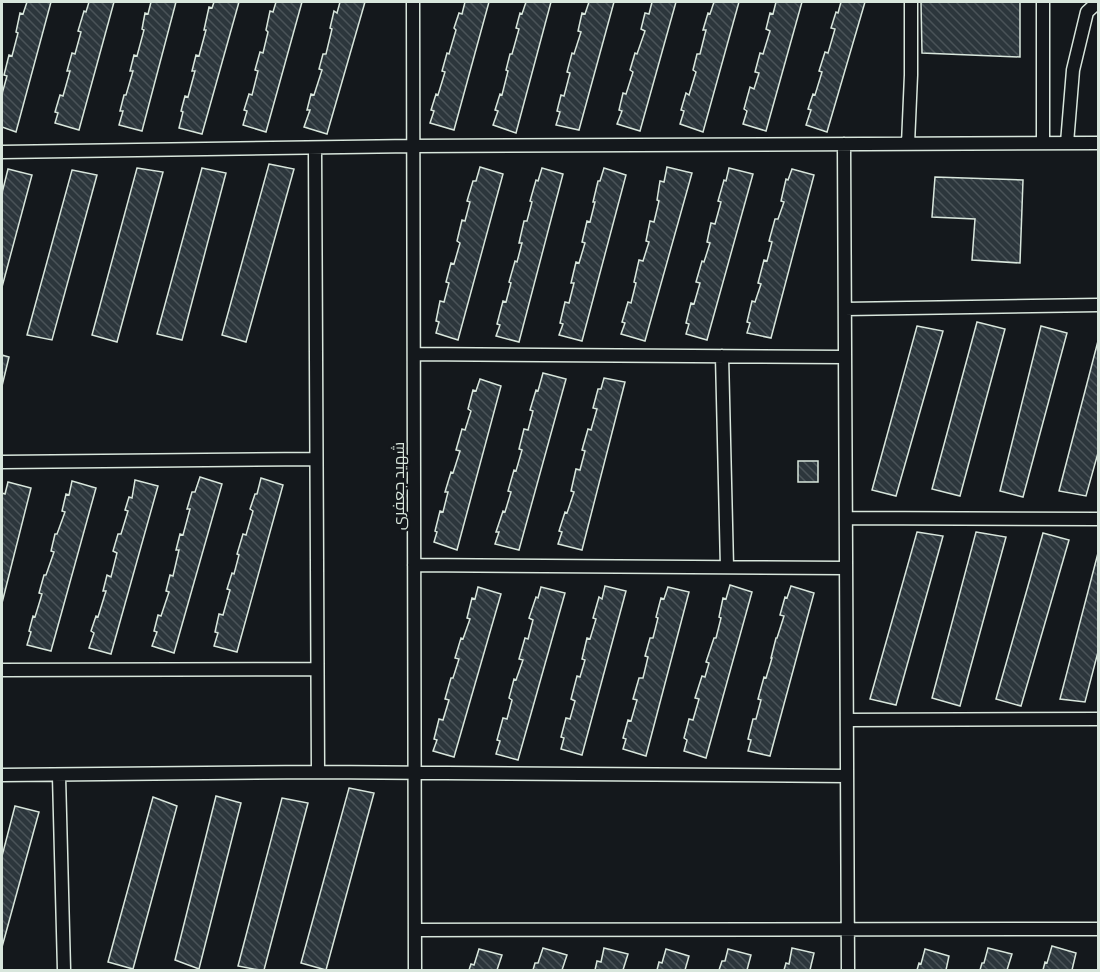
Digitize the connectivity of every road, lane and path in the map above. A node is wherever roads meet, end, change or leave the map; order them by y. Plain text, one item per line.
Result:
1 (413, 2) edge
2 (911, 2) edge
3 (1043, 2) edge
4 (1098, 2) edge
5 (1043, 143) junction
6 (1066, 143) junction
7 (1098, 143) edge
8 (844, 144) junction
9 (908, 144) junction
10 (413, 146) junction
11 (315, 148) junction
12 (2, 152) edge
13 (1098, 305) edge
14 (845, 309) junction
15 (414, 354) junction
16 (722, 356) junction
17 (845, 357) junction
18 (316, 459) junction
19 (2, 462) edge
20 (846, 518) junction
21 (1098, 519) edge
22 (414, 565) junction
23 (727, 567) junction
24 (846, 568) junction
25 (317, 669) junction
26 (2, 670) edge
27 (1098, 719) edge
28 (847, 720) junction
29 (318, 772) junction
30 (415, 772) junction
31 (2, 775) edge
32 (59, 776) junction
33 (847, 776) junction
34 (848, 928) junction
35 (1098, 929) edge
36 (415, 930) junction
37 (64, 970) edge
38 (415, 970) edge
39 (848, 970) edge

1 - 10 street, شهید جعفری
2 - 9 street
3 - 5 street
4 - 6 street
5 - 6 street
5 - 9 street
6 - 7 street
8 - 9 street
8 - 10 street
8 - 14 street
10 - 11 street
10 - 15 street, شهید جعفری
11 - 12 street
11 - 18 street
13 - 14 street
14 - 17 street
15 - 16 street
15 - 22 street, شهید جعفری
16 - 17 street
16 - 23 street
17 - 20 street
18 - 19 street
18 - 25 street
20 - 21 street
20 - 24 street
22 - 23 street
22 - 30 street, شهید جعفری
23 - 24 street
24 - 28 street
25 - 26 street
25 - 29 street
27 - 28 street
28 - 33 street
29 - 30 street
29 - 32 street
30 - 33 street
30 - 36 street, شهید جعفری
31 - 32 street
32 - 37 street
33 - 34 street
34 - 35 street
34 - 36 street
34 - 39 street
36 - 38 street, شهید جعفری

